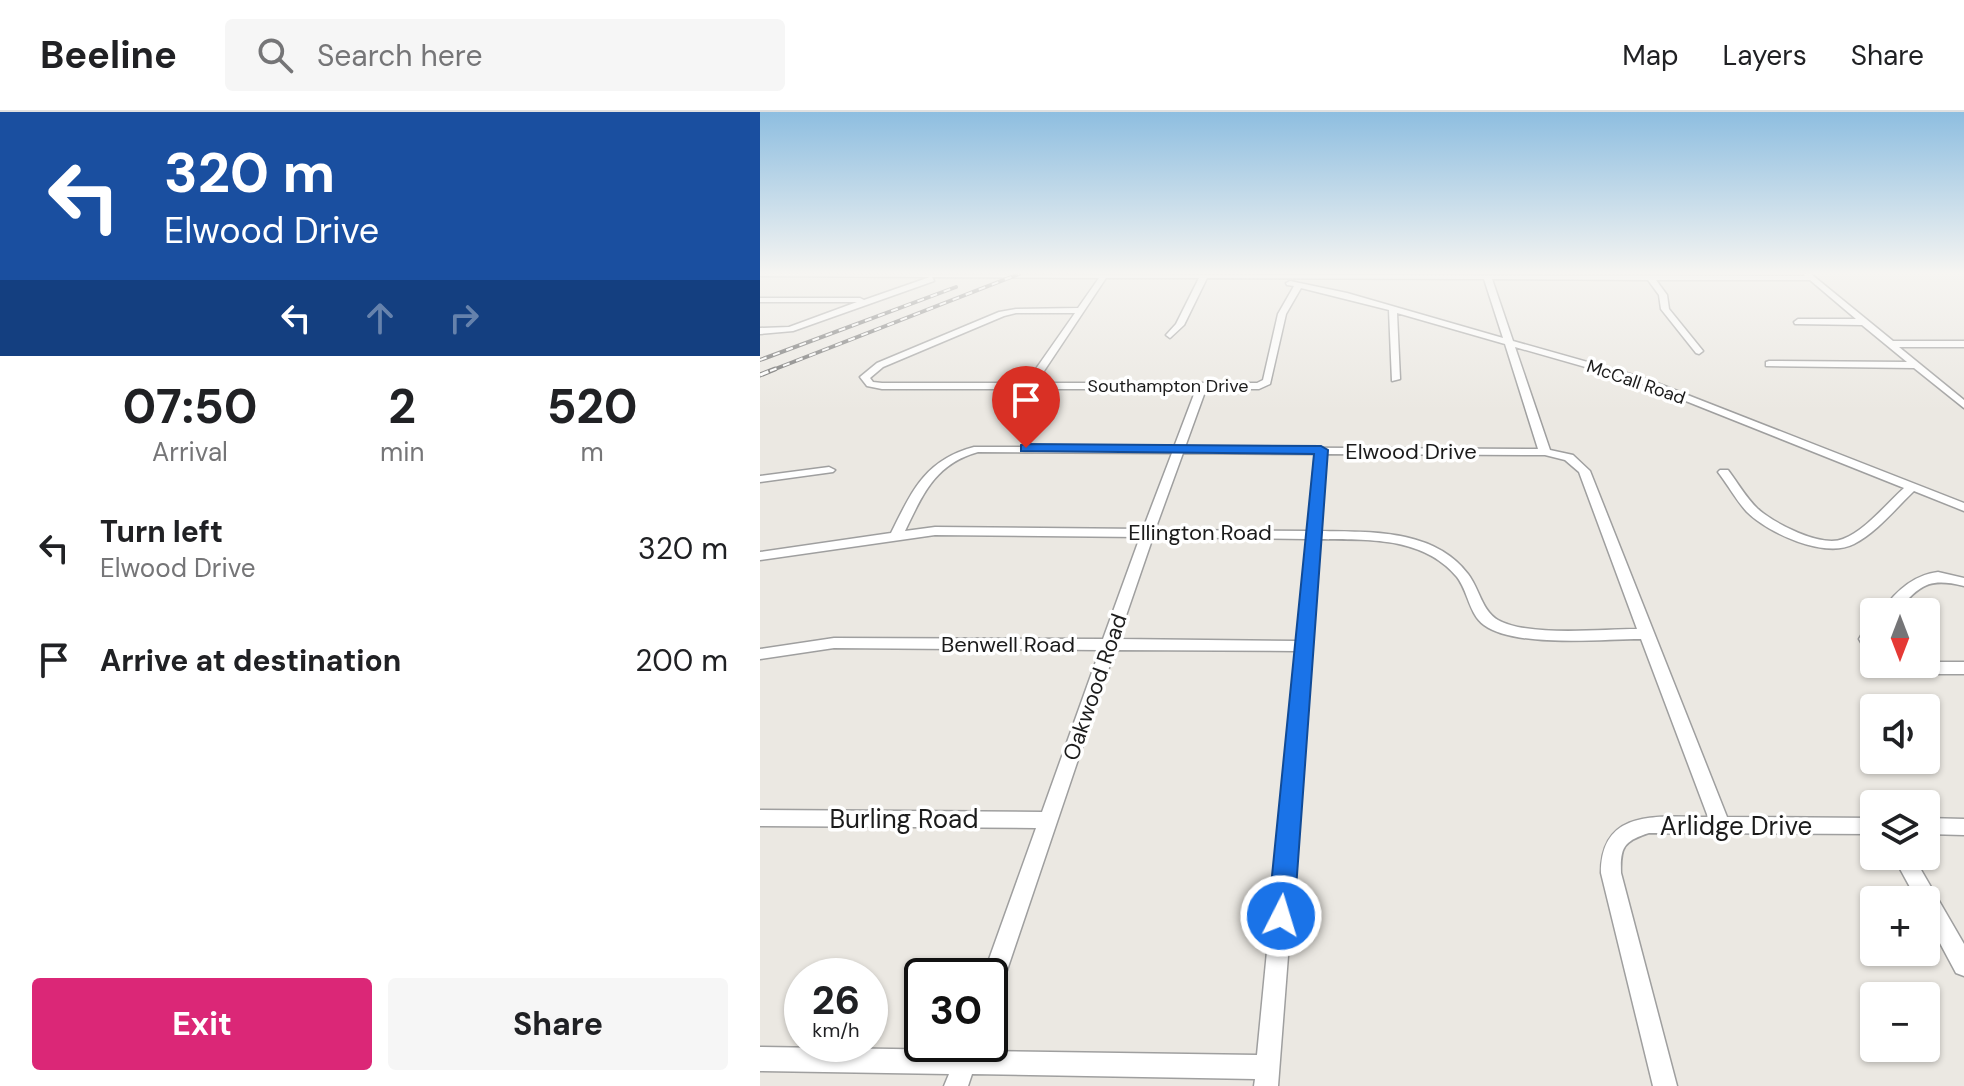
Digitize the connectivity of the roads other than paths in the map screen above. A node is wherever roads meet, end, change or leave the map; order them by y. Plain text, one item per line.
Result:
1 (816, 319) edge
2 (989, 319) edge
3 (1075, 319) edge
4 (1183, 319) edge
5 (1281, 319) edge
6 (1393, 319) edge
7 (1429, 319) edge
8 (1501, 319) edge
9 (1673, 319) edge
10 (1861, 319) edge
11 (1798, 322) dead end
12 (1864, 322) junction
13 (760, 331) edge
14 (1170, 335) dead end
15 (1508, 342) junction
16 (1891, 344) junction
17 (1964, 344) edge
18 (1699, 351) dead end
19 (1769, 364) dead end
20 (1916, 365) junction
21 (1395, 379) dead end
22 (1029, 386) junction
23 (1202, 387) junction
24 (1964, 405) edge
25 (1177, 449) junction
26 (1321, 450) junction
27 (1545, 452) junction
28 (829, 470) dead end
29 (1724, 472) dead end
30 (760, 479) edge
31 (1912, 487) junction
32 (1964, 507) edge
33 (1148, 532) junction
34 (1315, 533) junction
35 (897, 534) junction
36 (760, 556) edge
37 (1964, 582) edge
38 (1902, 598) edge
39 (1648, 634) junction
40 (1109, 645) junction
41 (1305, 646) junction
42 (760, 654) edge
43 (1940, 668) edge
44 (1964, 668) edge
45 (760, 818) edge
46 (1048, 820) junction
47 (1720, 824) junction
48 (1860, 826) edge
49 (1940, 826) edge
50 (1964, 827) edge
51 (1911, 870) edge
52 (1000, 958) edge
53 (1964, 965) edge
54 (904, 1055) edge
55 (1008, 1056) edge
56 (760, 1059) edge
57 (965, 1062) edge
58 (1267, 1076) edge
59 (956, 1086) edge
60 (1665, 1086) edge

1 - 13 street
2 - 22 street, Southampton Drive
3 - 22 street
4 - 14 street
5 - 23 street, Southampton Drive
6 - 21 street
7 - 15 street, McCall Road
8 - 15 street
9 - 18 street
10 - 12 street
11 - 12 street
12 - 16 street
15 - 27 street
15 - 31 street, McCall Road
16 - 17 street
16 - 20 street
19 - 20 street
20 - 24 street
22 - 23 street, Southampton Drive
23 - 25 street, Oakwood Road
25 - 26 street, Elwood Drive
25 - 33 street, Oakwood Road
25 - 35 street, Elwood Drive
26 - 27 street, Elwood Drive
26 - 34 street
27 - 39 street, Elwood Drive
28 - 30 street
29 - 31 street
31 - 32 street, McCall Road
33 - 34 street, Ellington Road
33 - 35 street, Ellington Road
33 - 40 street, Oakwood Road
34 - 39 street, Ellington Road
34 - 41 street
35 - 36 street, Ellington Road
37 - 38 street
39 - 47 street, Elwood Drive
40 - 41 street, Benwell Road
40 - 42 street, Benwell Road
40 - 46 street, Oakwood Road
41 - 58 street
43 - 44 street
45 - 46 street, Burling Road
46 - 52 street, Oakwood Road
47 - 48 street, Arlidge Drive
47 - 60 street, Arlidge Drive
49 - 50 street
51 - 53 street
54 - 56 street
55 - 58 street
57 - 59 street

